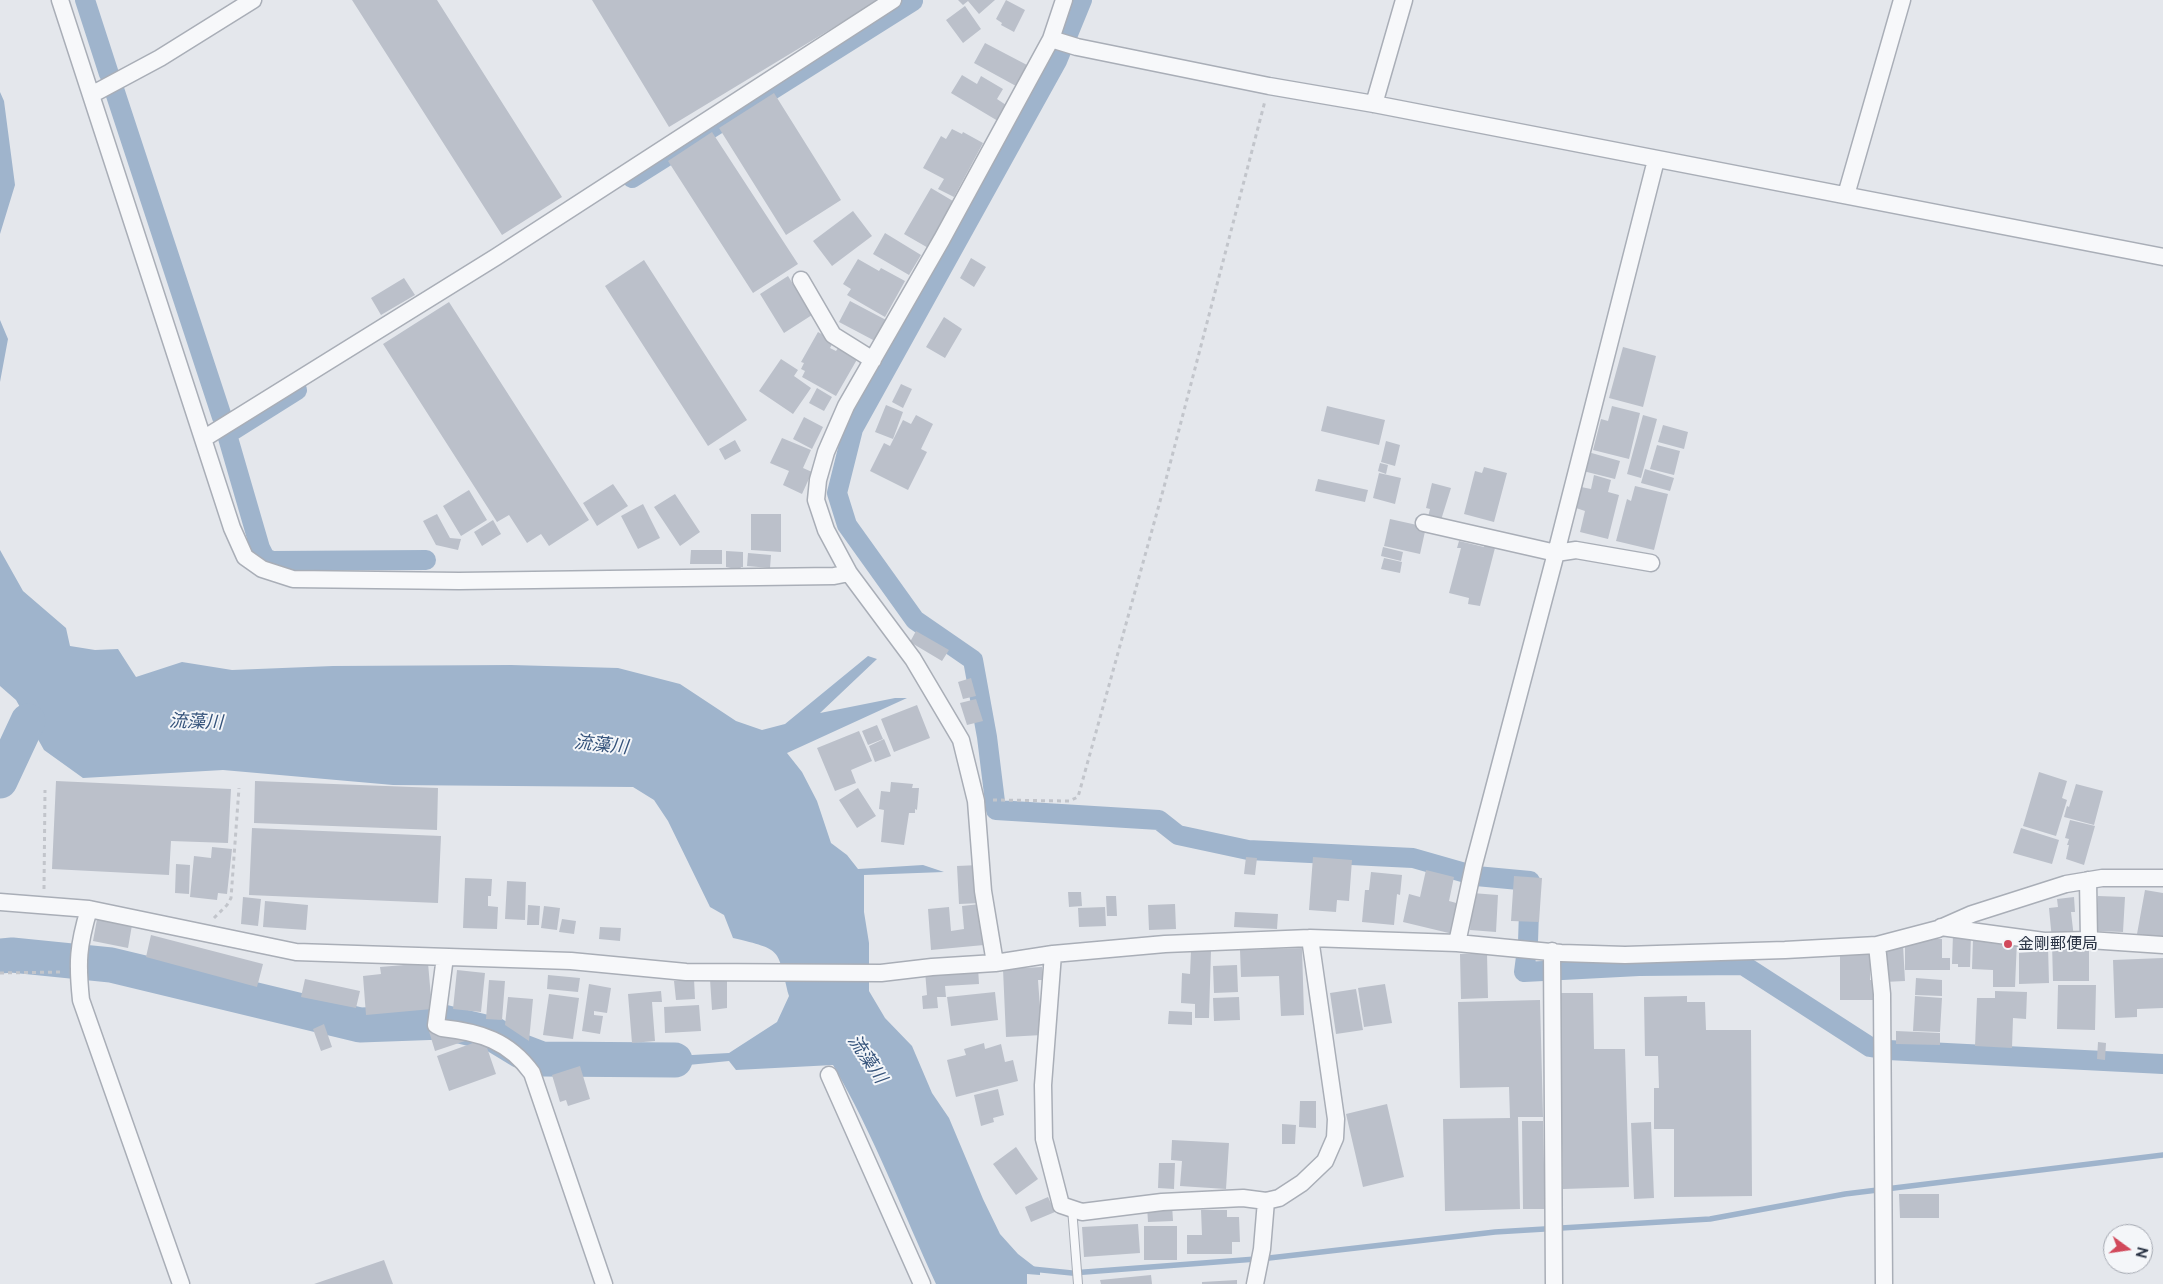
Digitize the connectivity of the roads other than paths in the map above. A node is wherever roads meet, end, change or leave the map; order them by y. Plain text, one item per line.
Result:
1 (60, 0) edge
2 (253, 0) edge
3 (893, 0) edge
4 (1064, 0) edge
5 (1404, 0) edge
6 (1902, 0) edge
7 (1053, 40) junction
8 (91, 95) junction
9 (1374, 104) junction
10 (1656, 160) junction
11 (1846, 195) junction
12 (2163, 257) edge
13 (801, 280) dead end
14 (873, 360) junction
15 (203, 439) junction
16 (1424, 524) dead end
17 (1556, 553) junction
18 (1651, 563) dead end
19 (849, 573) junction
20 (2163, 878) edge
21 (2088, 880) junction
22 (0, 902) edge
23 (89, 909) junction
24 (1941, 927) junction
25 (1310, 938) junction
26 (2089, 940) junction
27 (1457, 943) junction
28 (1877, 944) junction
29 (2163, 945) edge
30 (1548, 951) junction
31 (1053, 954) junction
32 (445, 957) junction
33 (995, 963) junction
34 (829, 1075) dead end
35 (1266, 1202) junction
36 (1072, 1208) junction
37 (1256, 1279) edge
38 (181, 1284) edge
39 (604, 1284) edge
40 (922, 1284) edge
41 (1078, 1284) edge
42 (1554, 1284) edge
43 (1884, 1284) edge

1 - 8 street
2 - 8 street
3 - 15 street
4 - 7 street
5 - 9 street
6 - 11 street
7 - 9 street
7 - 14 street
8 - 15 street
9 - 10 street
10 - 11 street
10 - 17 street
11 - 12 street
13 - 14 street
14 - 19 street
15 - 19 street
16 - 17 street
17 - 18 street
17 - 27 street
19 - 33 street
20 - 21 street
21 - 24 street
21 - 26 street
22 - 23 street
23 - 32 street
23 - 38 street
24 - 26 street
24 - 28 street
25 - 27 street
25 - 31 street
25 - 35 street
26 - 29 street
27 - 30 street
28 - 30 street
28 - 43 street
30 - 42 street
31 - 33 street
31 - 36 street
32 - 33 street
32 - 39 street
34 - 40 street
35 - 36 street
35 - 37 street
36 - 41 lane

